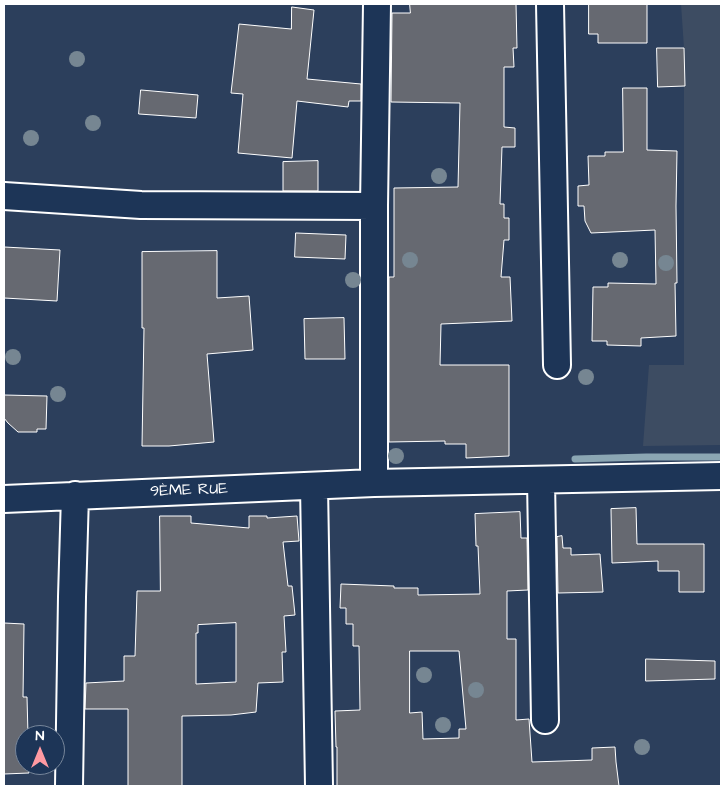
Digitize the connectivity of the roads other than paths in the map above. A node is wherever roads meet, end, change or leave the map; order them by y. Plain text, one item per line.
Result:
1 (377, 4) edge
2 (550, 4) edge
3 (4, 196) edge
4 (374, 206) junction
5 (557, 364) dead end
6 (721, 476) edge
7 (541, 480) junction
8 (374, 484) junction
9 (314, 486) junction
10 (75, 495) junction
11 (4, 498) edge
12 (545, 720) dead end
13 (69, 786) edge
14 (319, 786) edge

1 - 4 street
2 - 5 street
3 - 4 street
4 - 8 street
6 - 7 street, 9ÈME RUE
7 - 8 street, 9ÈME RUE
7 - 12 street
8 - 9 street, 9ÈME RUE
9 - 10 street, 9ÈME RUE
9 - 14 street
10 - 11 street, 9ÈME RUE
10 - 13 street

